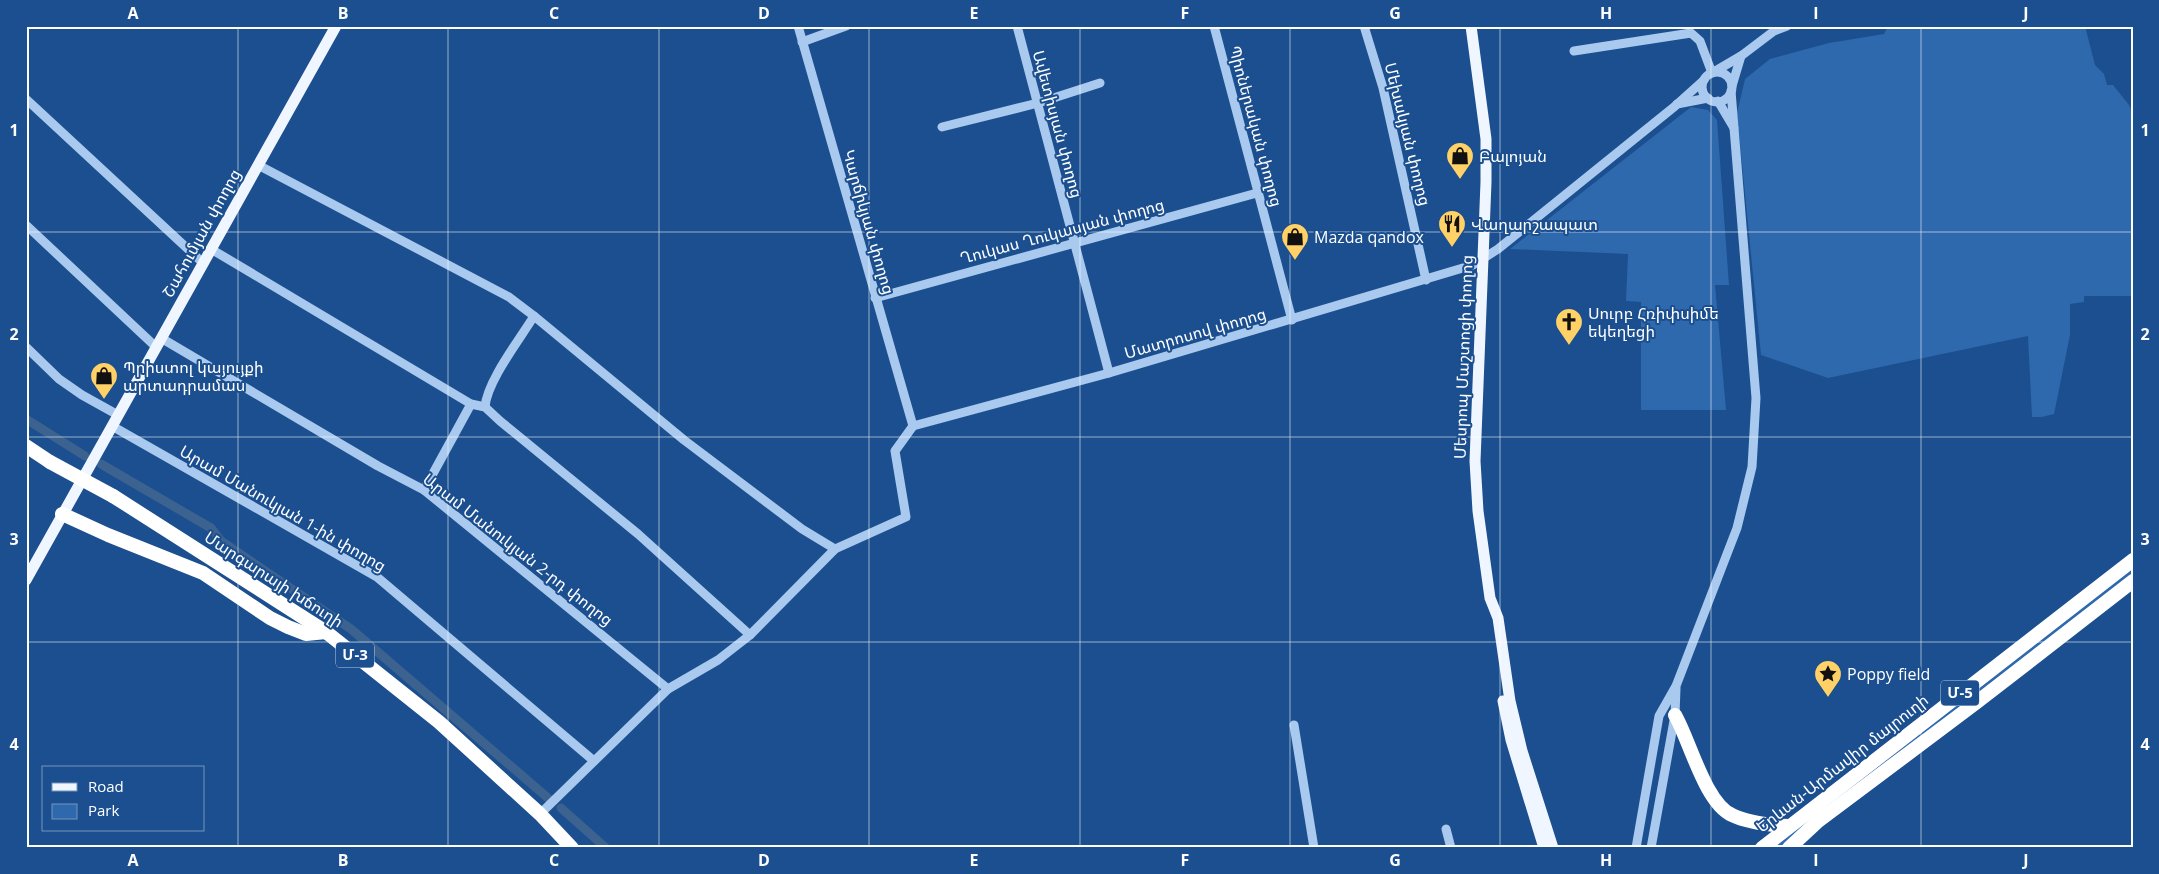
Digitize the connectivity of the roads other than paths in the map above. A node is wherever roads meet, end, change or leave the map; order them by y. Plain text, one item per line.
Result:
1 (336, 26) edge
2 (798, 26) edge
3 (846, 26) edge
4 (1017, 26) edge
5 (1214, 26) edge
6 (1364, 26) edge
7 (1472, 26) edge
8 (1787, 26) edge
9 (1773, 28) edge
10 (802, 42) junction
11 (1574, 51) dead end
12 (1741, 56) junction
13 (1712, 73) junction
14 (1704, 80) junction
15 (1100, 83) dead end
16 (1732, 89) junction
17 (1708, 98) junction
18 (26, 99) edge
19 (1718, 101) junction
20 (1038, 103) junction
21 (1677, 104) junction
22 (942, 127) dead end
23 (1736, 131) junction
24 (258, 165) junction
25 (1257, 193) junction
26 (26, 225) edge
27 (1074, 244) junction
28 (211, 249) junction
29 (1483, 259) junction
30 (203, 263) junction
31 (1426, 280) junction
32 (875, 298) junction
33 (534, 316) junction
34 (1292, 320) junction
35 (158, 343) junction
36 (26, 347) edge
37 (1110, 374) junction
38 (471, 404) junction
39 (486, 407) junction
40 (118, 414) junction
41 (112, 426) junction
42 (913, 426) junction
43 (26, 446) edge
44 (424, 490) junction
45 (62, 514) junction
46 (835, 548) junction
47 (2133, 560) edge
48 (26, 580) edge
49 (2133, 581) edge
50 (326, 632) junction
51 (750, 635) junction
52 (1676, 686) junction
53 (668, 689) junction
54 (1675, 715) junction
55 (1294, 725) dead end
56 (594, 761) junction
57 (540, 814) junction
58 (1788, 826) junction
59 (1446, 829) dead end
60 (1544, 847) edge
61 (572, 848) edge
62 (1314, 848) edge
63 (1451, 848) edge
64 (1636, 848) edge
65 (1651, 848) edge
66 (1762, 848) edge
67 (1789, 848) edge

1 - 24 main road, Շահումյան փողոց
2 - 10 street, Կարճիկյան փողոց
3 - 10 street
4 - 20 street, Ավետիսյան փողոց
5 - 25 street, Պիոներական փողոց
6 - 31 street, Մեխակյան փողոց
7 - 29 main road, Մեսրոպ Մաշտոցի փողոց
8 - 9 street
9 - 12 street
10 - 32 street, Կարճիկյան փողոց
11 - 13 street
12 - 13 street
12 - 16 street
13 - 14 street
13 - 16 street
14 - 17 street
14 - 21 street, Մատրոսով փողոց
15 - 20 street
16 - 19 street
16 - 23 street
17 - 19 street
17 - 21 street
18 - 30 street
19 - 23 street
20 - 22 street
20 - 27 street, Ավետիսյան փողոց
21 - 29 street, Մատրոսով փողոց
23 - 52 street
24 - 28 main road, Շահումյան փողոց
24 - 33 street
25 - 27 street, Ղուկաս Ղուկասյան փողոց
25 - 34 street, Պիոներական փողոց
26 - 35 street, Արամ Մանուկյան 2-րդ փողոց
27 - 32 street, Ղուկաս Ղուկասյան փողոց
27 - 37 street, Ավետիսյան փողոց
28 - 30 main road, Շահումյան փողոց
28 - 38 street
29 - 31 street, Մատրոսով փողոց
29 - 60 main road, Մեսրոպ Մաշտոցի փողոց
30 - 35 main road, Շահումյան փողոց
31 - 34 street, Մատրոսով փողոց
32 - 42 street, Կարճիկյան փողոց
33 - 39 street
33 - 46 street
34 - 37 street, Մատրոսով փողոց
35 - 40 main road, Շահումյան փողոց
35 - 44 street, Արամ Մանուկյան 2-րդ փողոց
36 - 40 street
37 - 42 street, Մատրոսով փողոց
38 - 39 street
38 - 44 street
39 - 51 street
40 - 41 main road, Շահումյան փողոց
41 - 45 main road, Շահումյան փողոց
41 - 56 street, Արամ Մանուկյան 1-ին փողոց
42 - 46 street
43 - 50 highway, Մարգարայի խճուղի / Մ-3, bridge
44 - 53 street, Արամ Մանուկյան 2-րդ փողոց
45 - 48 main road, Շահումյան փողոց
45 - 50 highway
46 - 51 street
47 - 58 highway, Երևան-Արմավիր մայրուղի / Մ-5
49 - 67 highway, Երևան-Արմավիր մայրուղի / Մ-5
50 - 57 highway, Մարգարայի խճուղի / Մ-3
51 - 53 street
52 - 54 street
52 - 64 street
53 - 56 street
54 - 58 highway
54 - 65 street
55 - 62 street
56 - 57 street
57 - 61 highway, Մարգարայի խճուղի / Մ-3
58 - 66 highway, Երևան-Արմավիր մայրուղի / Մ-5
59 - 63 street

